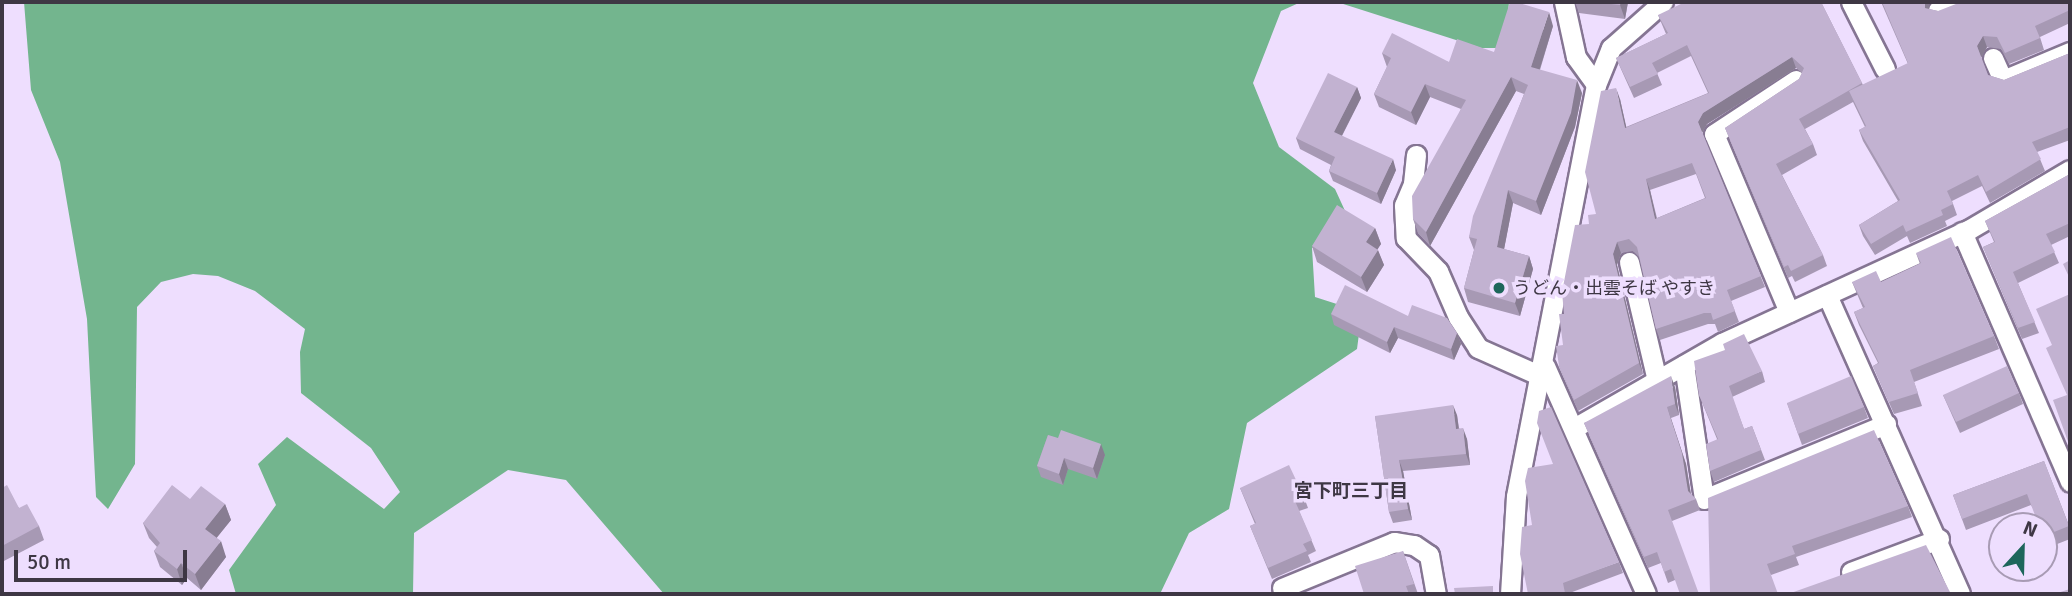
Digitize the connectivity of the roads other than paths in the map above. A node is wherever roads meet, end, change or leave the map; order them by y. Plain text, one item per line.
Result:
1 (1564, 2) edge
2 (1663, 2) edge
3 (1851, 2) edge
4 (1962, 2) edge
5 (1938, 10) edge
6 (2070, 52) edge
7 (1993, 58) dead end
8 (1885, 69) dead end
9 (1796, 80) edge
10 (1596, 85) junction
11 (1416, 155) dead end
12 (2070, 170) edge
13 (1962, 232) junction
14 (1629, 262) dead end
15 (1827, 295) junction
16 (1788, 312) junction
17 (1684, 365) junction
18 (1544, 372) junction
19 (1657, 380) junction
20 (1886, 424) junction
21 (1574, 428) junction
22 (2070, 482) edge
23 (1939, 538) junction
24 (1830, 580) edge
25 (1282, 588) dead end
26 (1436, 594) edge
27 (1510, 594) edge
28 (1646, 594) edge
29 (1958, 594) edge

1 - 10 street
2 - 10 street
3 - 8 street
4 - 5 street
6 - 7 street
9 - 16 street
10 - 18 street
11 - 18 street
12 - 13 street
13 - 15 street
13 - 22 street
14 - 19 street
15 - 16 street
15 - 20 street
16 - 17 street
17 - 19 street
17 - 20 street
18 - 21 street
18 - 27 street
19 - 21 street
20 - 23 street
21 - 28 street
23 - 24 street
23 - 29 street
25 - 26 street

